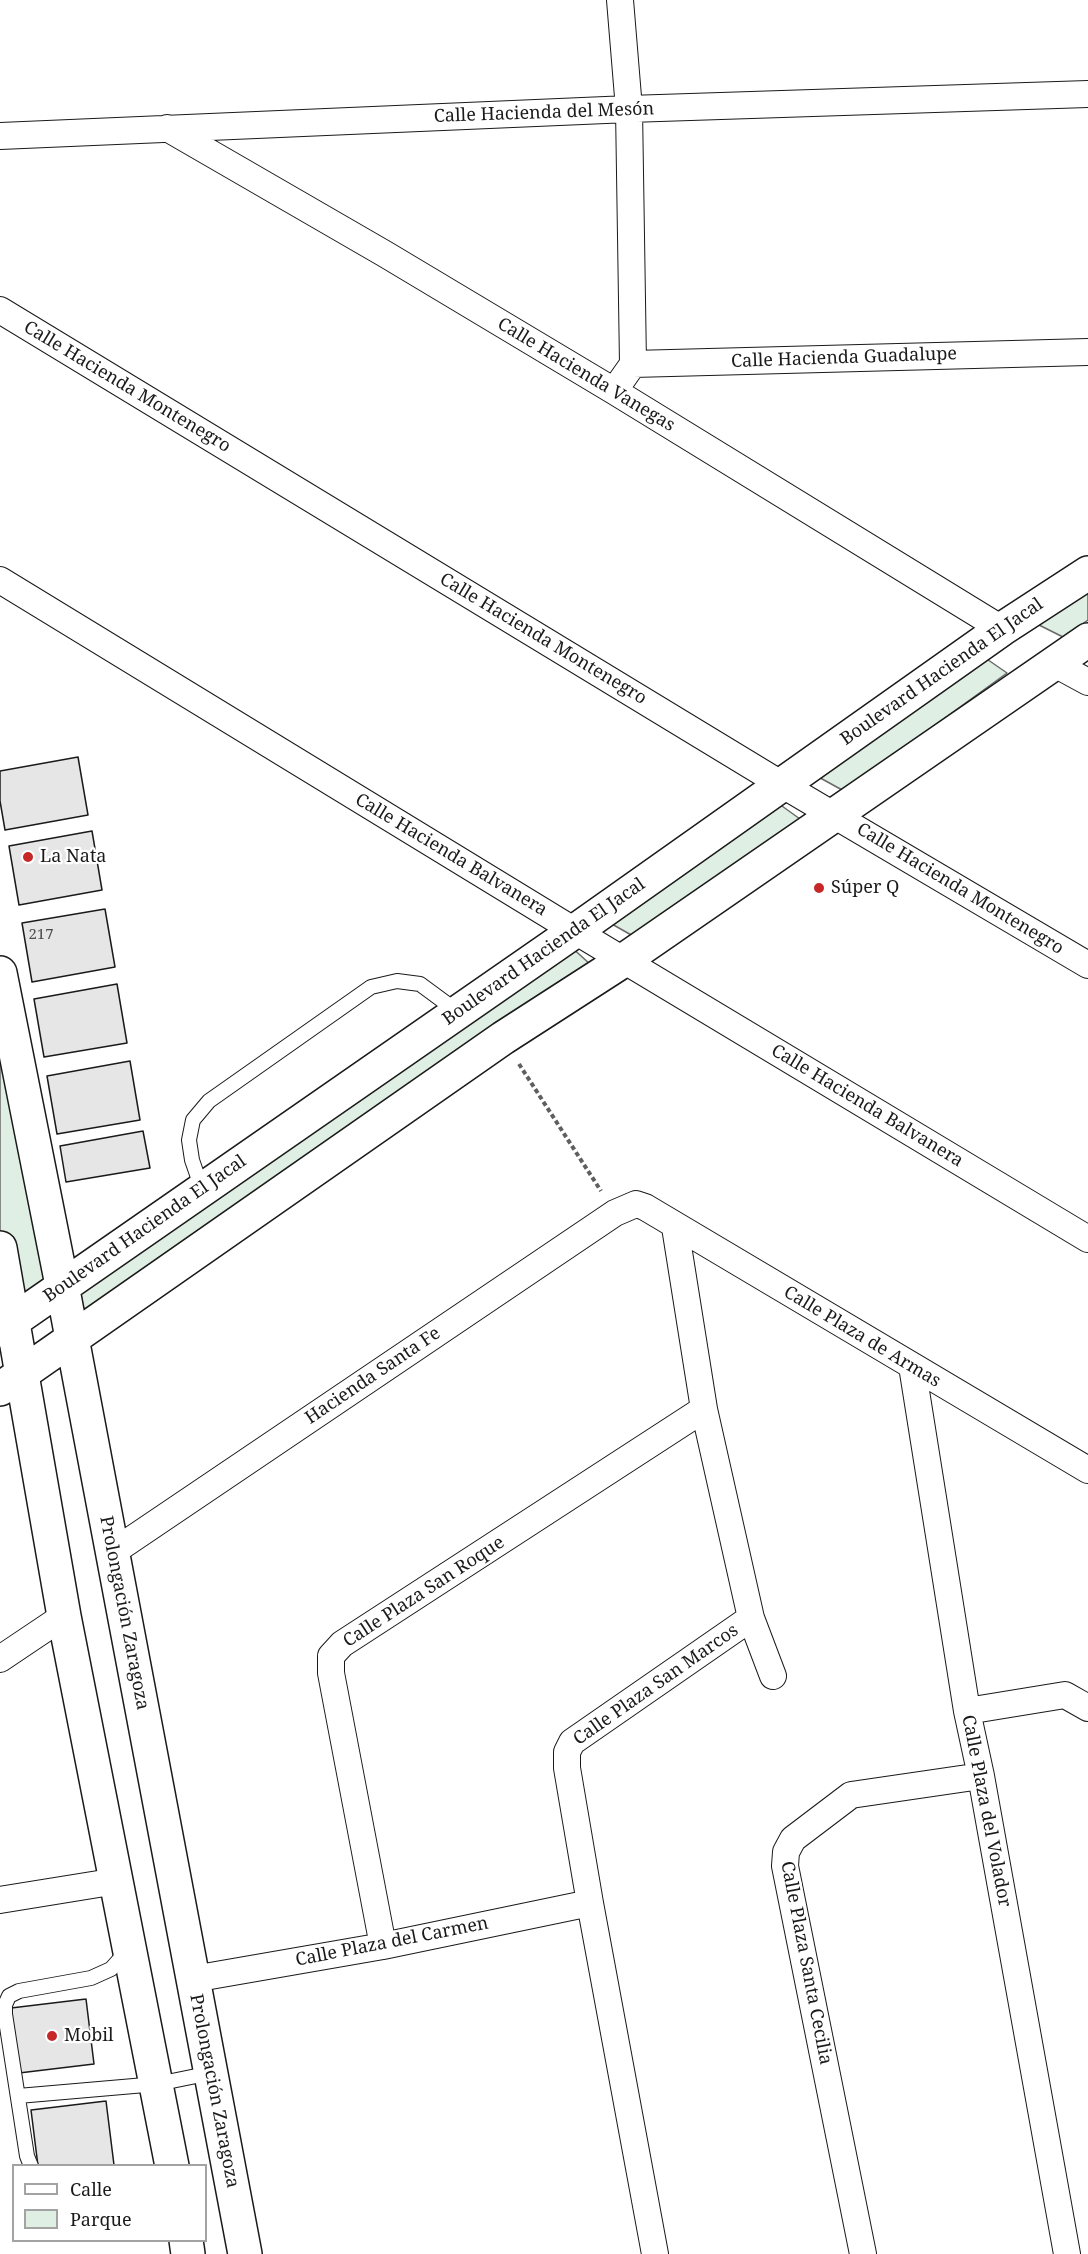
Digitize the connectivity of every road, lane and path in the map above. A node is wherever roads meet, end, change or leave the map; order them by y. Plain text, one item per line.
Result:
1 (620, 0) edge
2 (1088, 94) edge
3 (630, 109) junction
4 (166, 128) junction
5 (0, 136) edge
6 (0, 310) edge
7 (1088, 352) edge
8 (633, 364) junction
9 (614, 391) junction
10 (1088, 573) edge
11 (0, 580) edge
12 (1002, 629) junction
13 (1088, 640) edge
14 (1053, 663) junction
15 (1088, 682) edge
16 (781, 784) junction
17 (835, 815) junction
18 (575, 931) junction
19 (624, 960) junction
20 (1088, 965) edge
21 (0, 973) edge
22 (458, 1012) junction
23 (502, 1038) junction
24 (202, 1189) junction
25 (625, 1208) junction
26 (675, 1227) junction
27 (1088, 1239) edge
28 (0, 1248) edge
29 (62, 1285) junction
30 (7, 1325) edge
31 (72, 1338) junction
32 (912, 1366) junction
33 (11, 1381) edge
34 (704, 1409) junction
35 (1088, 1470) edge
36 (113, 1552) junction
37 (64, 1616) junction
38 (751, 1618) junction
39 (0, 1659) edge
40 (773, 1676) dead end
41 (1088, 1708) edge
42 (967, 1711) junction
43 (981, 1776) junction
44 (117, 1881) junction
45 (0, 1900) edge
46 (590, 1903) junction
47 (383, 1946) junction
48 (130, 1947) junction
49 (193, 1978) junction
50 (211, 2073) junction
51 (157, 2084) junction
52 (18, 2096) junction
53 (30, 2164) edge
54 (172, 2164) edge
55 (245, 2254) edge
56 (655, 2254) edge
57 (863, 2254) edge
58 (1067, 2254) edge

1 - 3 street
2 - 3 street, Calle Hacienda del Mesón
3 - 4 street, Calle Hacienda del Mesón
3 - 8 street
4 - 5 street, Calle Hacienda del Mesón
4 - 9 street, Calle Hacienda Vanegas
6 - 16 street, Calle Hacienda Montenegro
7 - 8 street, Calle Hacienda Guadalupe
8 - 9 street
9 - 12 street, Calle Hacienda Vanegas
10 - 12 main road, Boulevard Hacienda El Jacal
11 - 18 street, Calle Hacienda Balvanera
12 - 16 main road, Boulevard Hacienda El Jacal
13 - 14 main road
14 - 15 street
14 - 17 main road
16 - 17 street, Calle Hacienda Montenegro
16 - 18 main road, Boulevard Hacienda El Jacal
17 - 19 main road
17 - 20 street, Calle Hacienda Montenegro
18 - 19 street, Calle Hacienda Balvanera
18 - 22 main road, Boulevard Hacienda El Jacal
19 - 23 main road
19 - 27 street, Calle Hacienda Balvanera
21 - 29 main road, Prolongación Zaragoza
22 - 24 main road, Boulevard Hacienda El Jacal
22 - 24 lane
23 - 25 path
23 - 31 main road
24 - 29 main road, Boulevard Hacienda El Jacal
25 - 26 street, Calle Plaza de Armas
25 - 36 street, Hacienda Santa Fe
26 - 32 street, Calle Plaza de Armas
26 - 34 street, Calle Plaza San Marcos
28 - 30 main road
29 - 30 main road, Boulevard Hacienda El Jacal
29 - 31 main road, Prolongación Zaragoza
30 - 33 main road
31 - 33 main road
31 - 36 main road, Prolongación Zaragoza
32 - 35 street, Calle Plaza de Armas
32 - 42 street, Calle Plaza del Volador
33 - 37 main road
34 - 38 street, Calle Plaza San Marcos
34 - 47 street, Calle Plaza San Roque
36 - 49 main road, Prolongación Zaragoza
37 - 39 street
37 - 44 main road
38 - 40 street
38 - 46 street, Calle Plaza San Marcos
41 - 42 street
42 - 43 street, Calle Plaza del Volador
43 - 57 street, Calle Plaza Santa Cecilia
43 - 58 street, Calle Plaza del Volador
44 - 45 street
44 - 48 main road
46 - 47 street, Calle Plaza del Carmen
46 - 56 street, Calle Plaza San Marcos
47 - 49 street, Calle Plaza del Carmen
48 - 51 main road
48 - 52 lane
49 - 50 main road, Prolongación Zaragoza
50 - 51 lane
50 - 55 main road, Prolongación Zaragoza
51 - 52 lane
51 - 54 main road
52 - 53 lane

